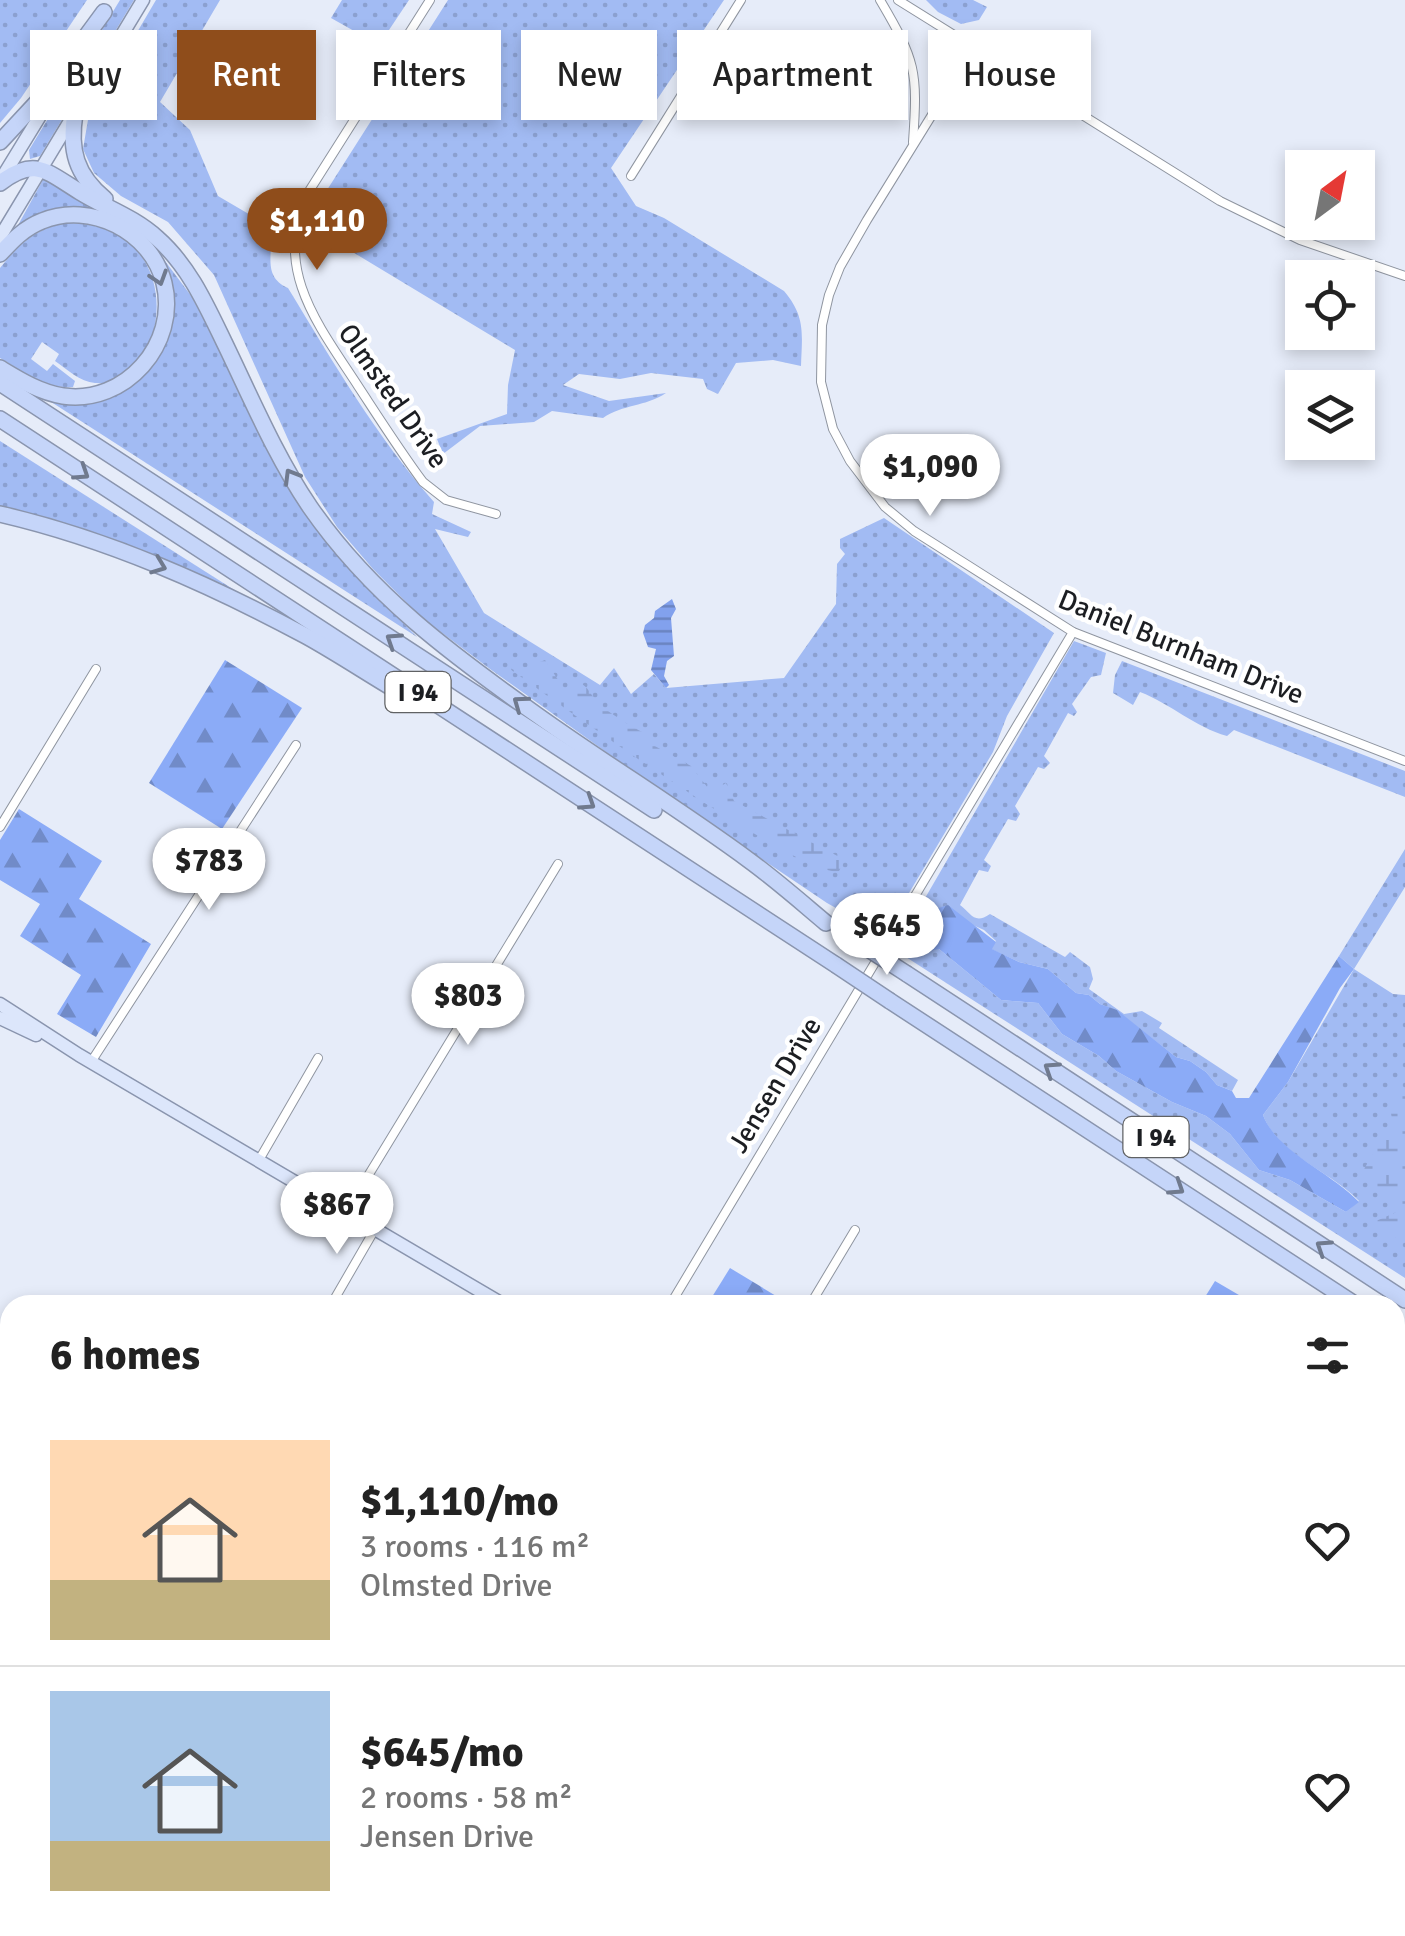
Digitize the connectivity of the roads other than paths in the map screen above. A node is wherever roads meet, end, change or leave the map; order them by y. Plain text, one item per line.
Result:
1 (143, 0) edge
2 (430, 0) edge
3 (741, 0) edge
4 (880, 0) edge
5 (898, 0) edge
6 (108, 6) edge
7 (125, 30) edge
8 (948, 30) edge
9 (70, 120) edge
10 (74, 120) edge
11 (928, 120) edge
12 (1091, 120) edge
13 (0, 142) edge
14 (913, 145) junction
15 (41, 169) junction
16 (631, 176) dead end
17 (0, 182) edge
18 (120, 212) junction
19 (0, 237) edge
20 (0, 254) edge
21 (1405, 276) edge
22 (0, 368) edge
23 (0, 383) edge
24 (0, 420) edge
25 (0, 514) edge
26 (496, 514) dead end
27 (1073, 632) junction
28 (96, 669) dead end
29 (296, 745) dead end
30 (1405, 761) edge
31 (531, 766) junction
32 (0, 827) edge
33 (558, 864) dead end
34 (826, 922) junction
35 (0, 1004) edge
36 (0, 1018) edge
37 (85, 1058) junction
38 (318, 1058) dead end
39 (259, 1160) junction
40 (346, 1212) junction
41 (376, 1228) junction
42 (855, 1230) dead end
43 (337, 1295) edge
44 (487, 1295) edge
45 (676, 1295) edge
46 (816, 1295) edge
47 (1341, 1295) edge
48 (1397, 1295) edge

1 - 7 main road
2 - 26 street, Olmsted Drive
3 - 16 street
4 - 14 street
5 - 8 street
6 - 13 highway
6 - 17 main road
9 - 15 main road
10 - 18 highway
11 - 14 street, Daniel Burnham Drive
12 - 21 street
14 - 27 street, Daniel Burnham Drive
15 - 17 highway
15 - 18 highway
15 - 19 main road
34 -> 18 highway
20 -> 22 highway
34 -> 23 highway, I 94
24 -> 31 highway, I 94
25 -> 31 highway
27 - 30 street, Daniel Burnham Drive
27 - 45 street, Jensen Drive
28 - 32 street
29 - 37 street
31 -> 47 highway, I 94, bridge
33 - 40 street
48 -> 34 highway, I 94, bridge
35 - 37 main road
36 - 37 main road
37 - 39 main road
38 - 39 street
39 - 40 main road
40 - 41 main road
41 - 43 street
41 - 44 main road
42 - 46 street

